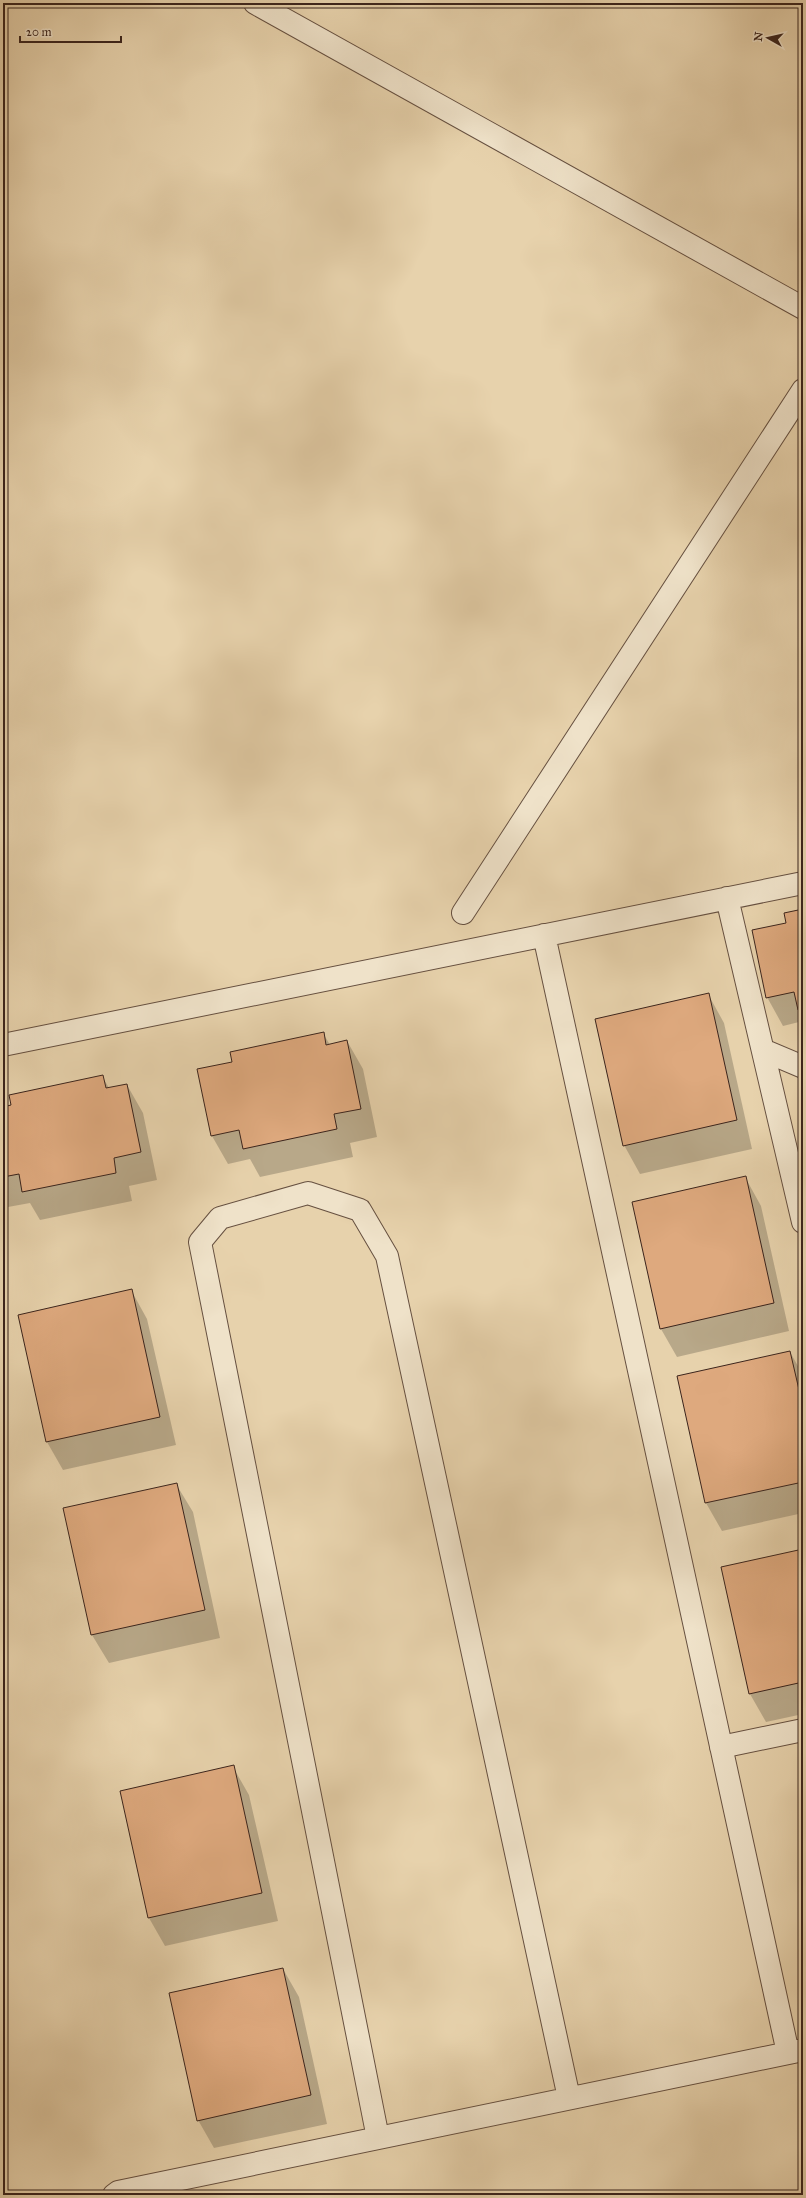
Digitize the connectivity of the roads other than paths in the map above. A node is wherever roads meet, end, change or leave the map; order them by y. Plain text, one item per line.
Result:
1 (255, 3) edge
2 (803, 308) edge
3 (803, 390) edge
4 (803, 883) edge
5 (727, 898) junction
6 (463, 912) dead end
7 (544, 935) junction
8 (3, 1045) edge
9 (763, 1050) junction
10 (803, 1067) edge
11 (803, 1222) edge
12 (803, 1730) edge
13 (721, 1748) junction
14 (795, 2051) edge
15 (568, 2098) junction
16 (378, 2138) junction
17 (114, 2195) edge

1 - 2 street
3 - 6 street
4 - 5 street
5 - 7 street
5 - 9 street
7 - 8 street
7 - 13 street
9 - 10 street
9 - 11 street
12 - 13 street
13 - 14 street
14 - 15 street
15 - 16 street
15 - 16 street
16 - 17 street

